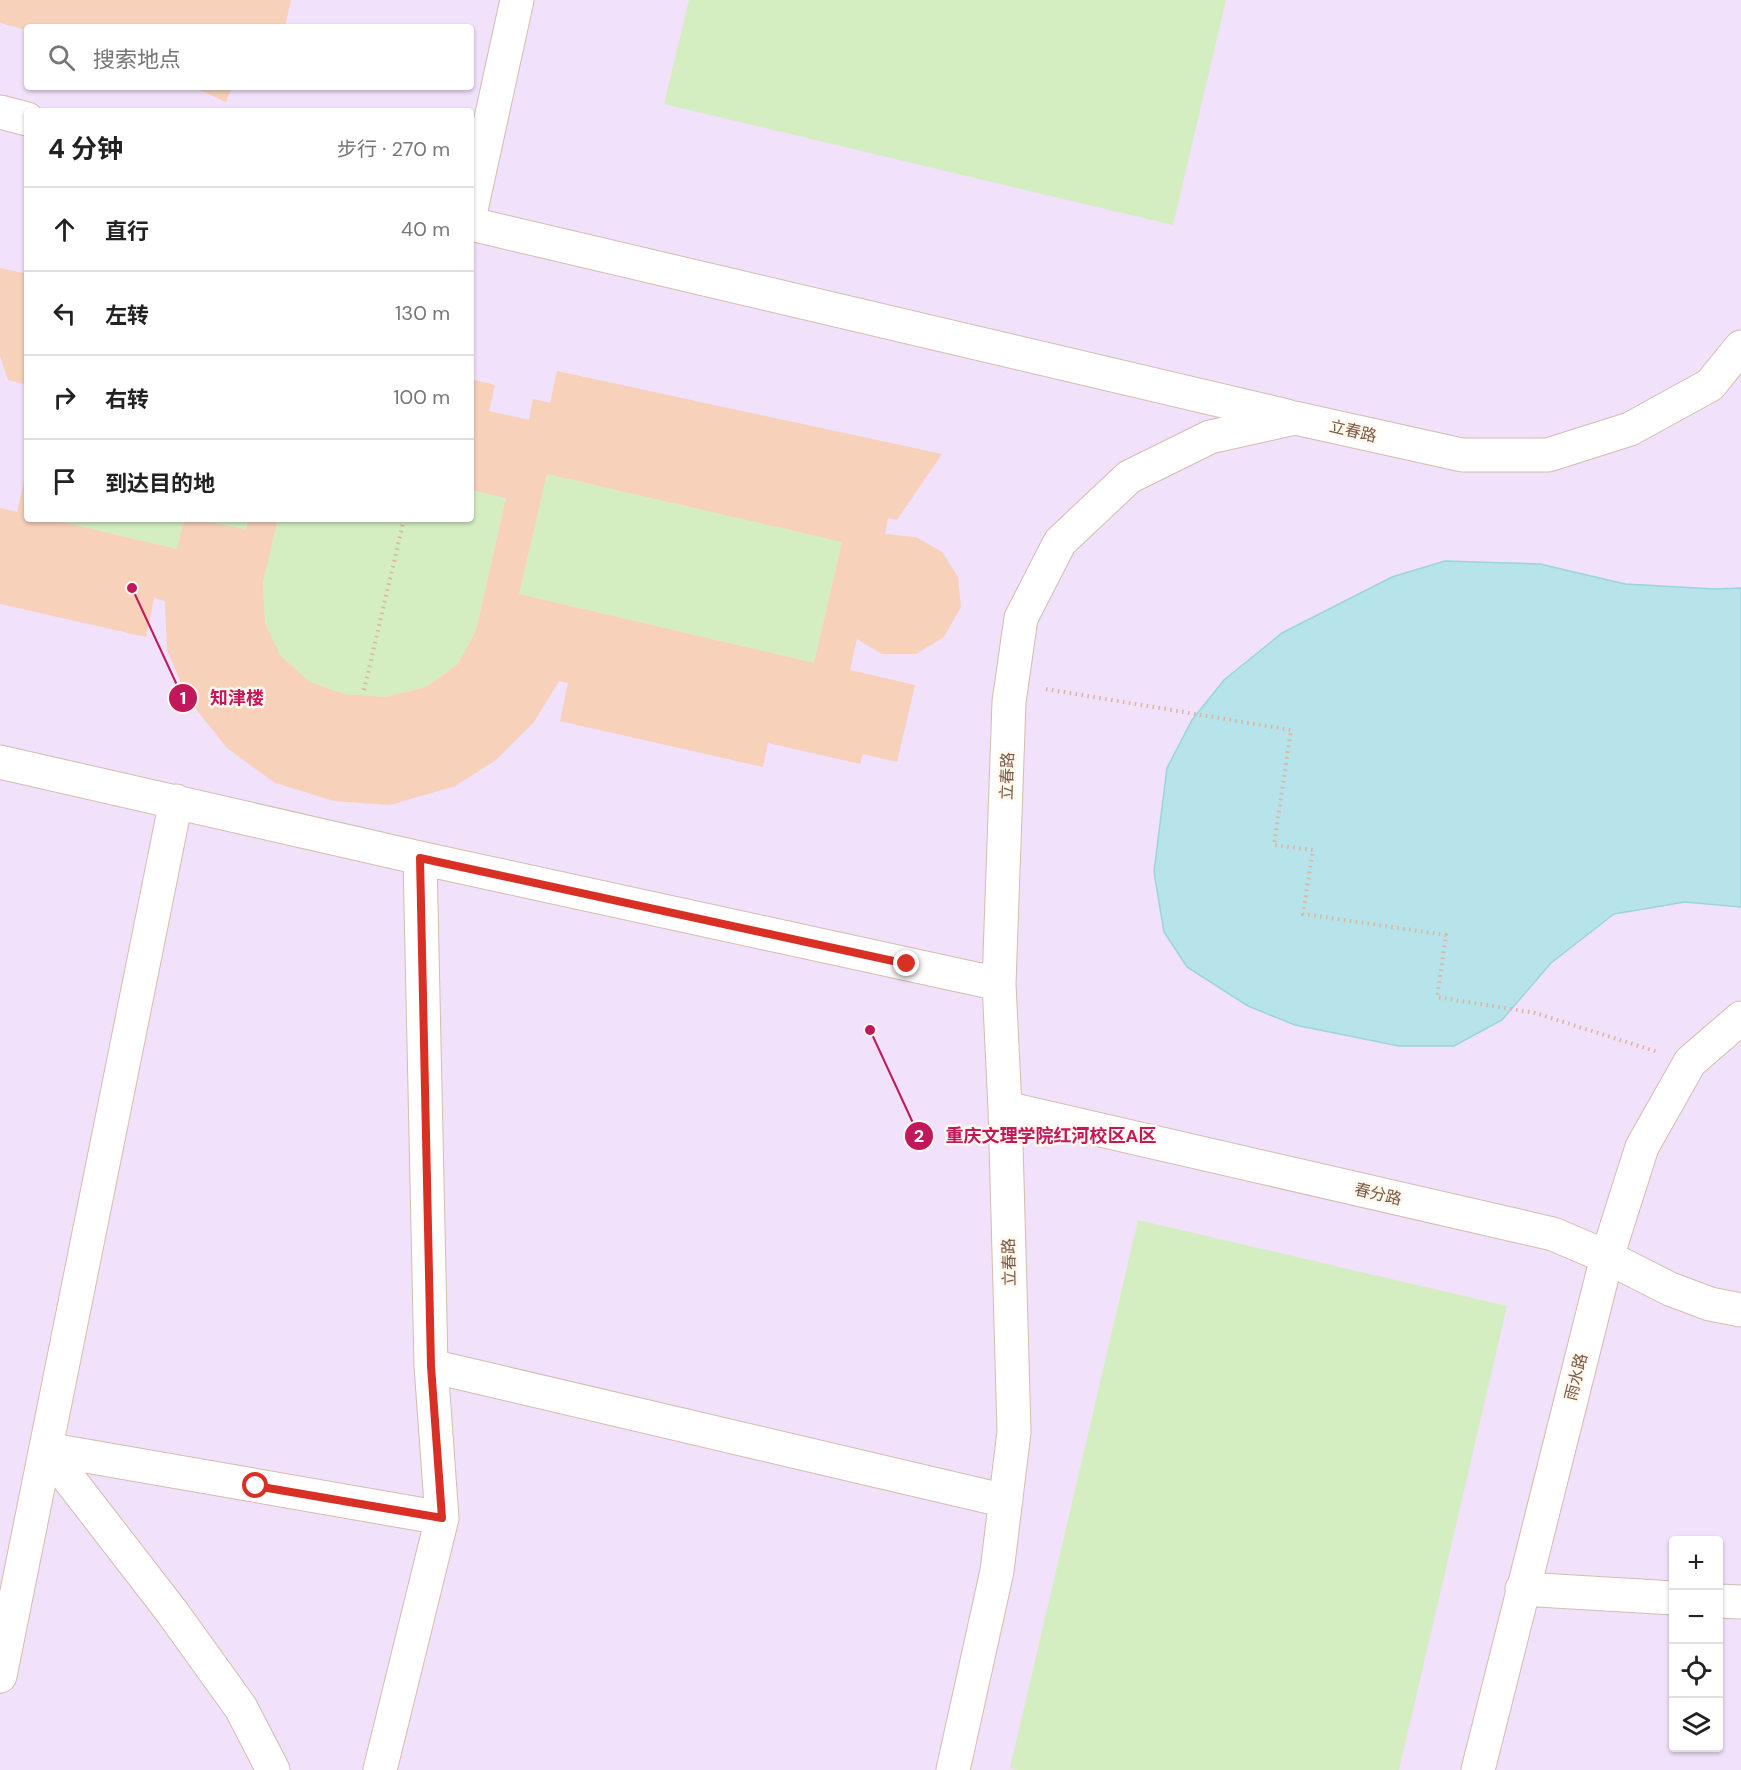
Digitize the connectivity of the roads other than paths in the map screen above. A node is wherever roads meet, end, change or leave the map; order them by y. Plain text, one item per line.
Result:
1 (517, 0) edge
2 (0, 112) edge
3 (24, 118) edge
4 (474, 196) edge
5 (474, 225) edge
6 (1741, 347) edge
7 (1294, 418) junction
8 (0, 762) edge
9 (176, 801) junction
10 (420, 858) junction
11 (999, 984) junction
12 (1741, 1018) edge
13 (1005, 1108) junction
14 (1607, 1257) junction
15 (1741, 1310) edge
16 (431, 1366) junction
17 (46, 1449) junction
18 (1006, 1501) junction
19 (442, 1518) junction
20 (1522, 1589) junction
21 (1669, 1598) edge
22 (1723, 1601) edge
23 (1741, 1602) edge
24 (0, 1676) edge
25 (273, 1770) edge
26 (380, 1770) edge
27 (953, 1770) edge
28 (1478, 1770) edge

1 - 4 street
2 - 3 street
5 - 7 street
6 - 7 street, 立春路
7 - 11 street, 立春路
8 - 9 street
9 - 10 street
9 - 17 street
10 - 11 street
10 - 16 street
11 - 13 street, 立春路
12 - 14 street, 雨水路
13 - 14 street, 春分路
13 - 18 street, 立春路
14 - 15 street, 春分路
14 - 20 street, 雨水路
16 - 18 street
16 - 19 street
17 - 19 street
17 - 24 street
17 - 25 street
18 - 27 street, 立春路
19 - 26 street
20 - 21 street
20 - 28 street, 雨水路
22 - 23 street

